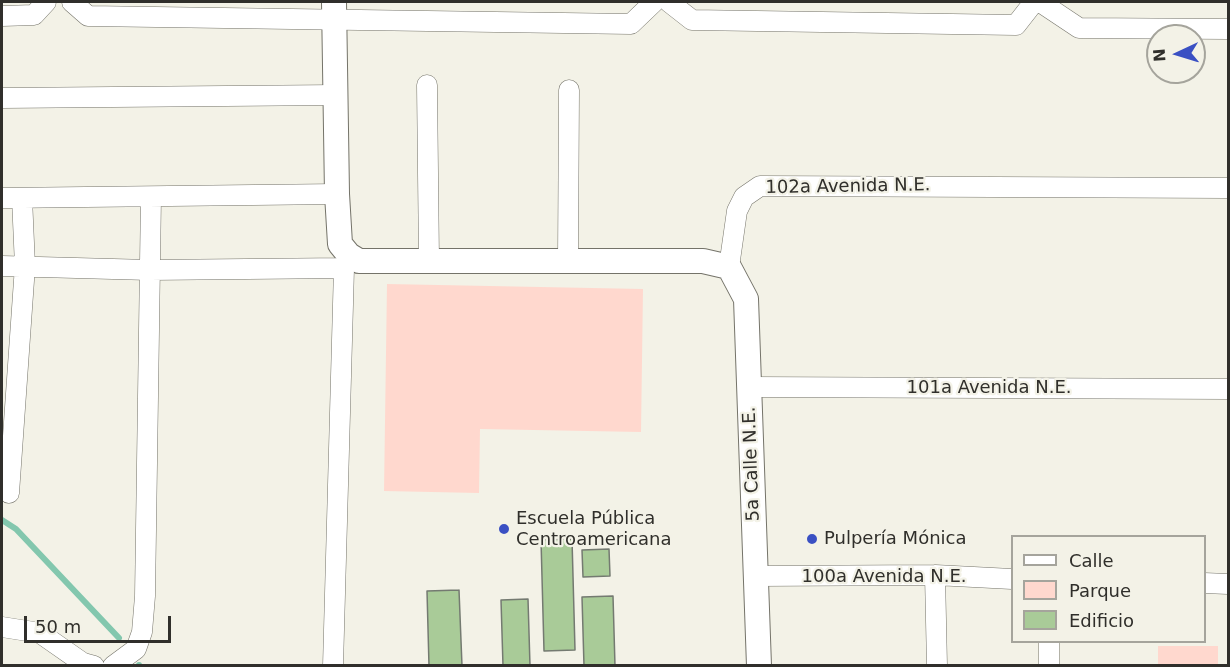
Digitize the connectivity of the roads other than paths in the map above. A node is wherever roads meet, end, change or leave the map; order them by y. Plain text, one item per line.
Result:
1 (46, 2) edge
2 (72, 2) edge
3 (654, 2) edge
4 (669, 2) edge
5 (1034, 2) edge
6 (1040, 2) edge
7 (334, 11) edge
8 (2, 16) edge
9 (1228, 29) edge
10 (427, 85) dead end
11 (569, 90) dead end
12 (337, 95) junction
13 (2, 98) edge
14 (1228, 188) edge
15 (337, 194) junction
16 (151, 197) junction
17 (2, 198) edge
18 (22, 198) junction
19 (429, 261) junction
20 (568, 261) junction
21 (346, 262) junction
22 (2, 266) edge
23 (25, 266) junction
24 (729, 267) junction
25 (150, 270) junction
26 (10, 352) edge
27 (750, 387) junction
28 (1228, 389) edge
29 (9, 493) dead end
30 (935, 575) junction
31 (756, 576) junction
32 (1011, 579) edge
33 (1206, 583) edge
34 (1228, 584) edge
35 (2, 627) edge
36 (1049, 643) edge
37 (62, 656) edge
38 (94, 666) edge
39 (113, 666) edge
40 (333, 666) edge
41 (759, 666) edge
42 (937, 666) edge
43 (1049, 666) edge

1 - 8 street
2 - 7 street
3 - 7 street
4 - 5 street
6 - 9 street
7 - 12 street
10 - 19 street
11 - 20 street
12 - 13 street
12 - 15 street
14 - 24 street, 102a Avenida N.E.
15 - 16 street
15 - 21 street
16 - 18 street
16 - 25 street
17 - 18 street
18 - 23 street
19 - 20 street
19 - 21 street
20 - 24 street
21 - 25 street
21 - 40 street
22 - 23 street
23 - 25 street
23 - 26 street
24 - 27 street, 5a Calle N.E.
25 - 39 street
26 - 29 street
27 - 28 street, 101a Avenida N.E.
27 - 31 street, 5a Calle N.E.
30 - 31 street, 100a Avenida N.E.
30 - 32 street, 100a Avenida N.E.
30 - 42 street
31 - 41 street, 5a Calle N.E.
33 - 34 street
35 - 37 street
36 - 43 street
37 - 38 street

